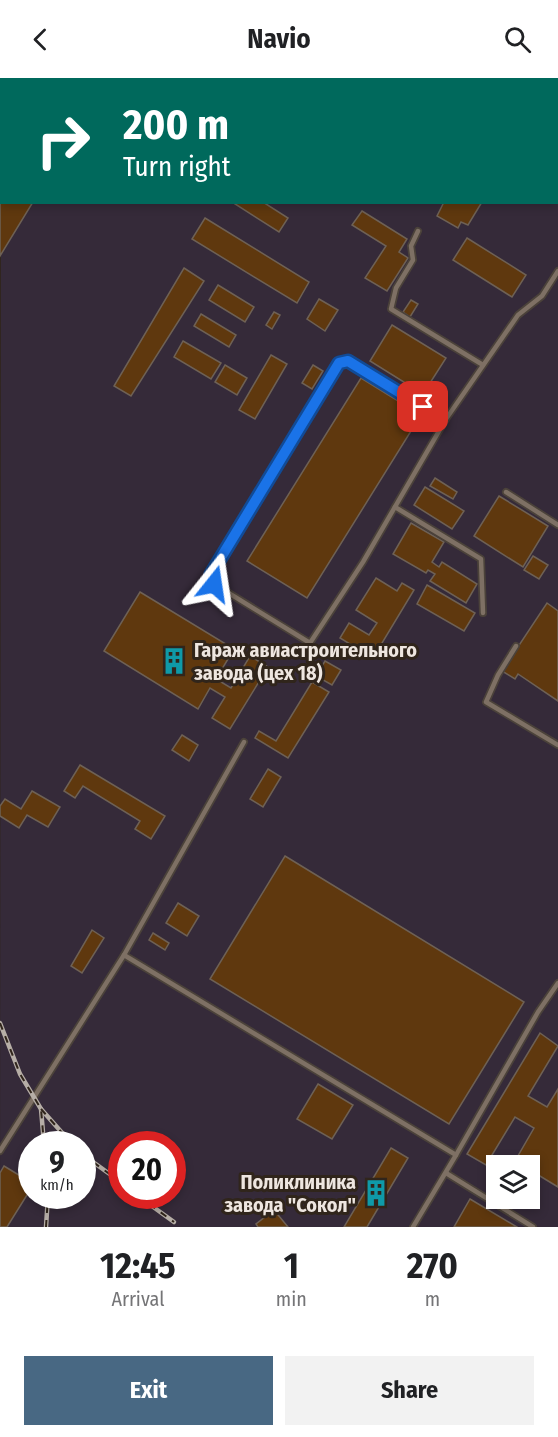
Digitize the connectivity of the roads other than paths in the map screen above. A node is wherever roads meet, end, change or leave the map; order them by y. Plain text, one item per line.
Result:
1 (418, 231) dead end
2 (558, 271) edge
3 (483, 364) junction
4 (446, 419) junction
5 (506, 492) dead end
6 (395, 507) junction
7 (558, 525) edge
8 (483, 613) dead end
9 (516, 646) dead end
10 (244, 742) dead end
11 (558, 745) edge
12 (124, 955) junction
13 (558, 983) edge
14 (0, 1151) edge
15 (456, 1155) junction
16 (446, 1173) junction
17 (413, 1227) edge
18 (533, 1227) edge

1 - 3 lane
2 - 3 lane
3 - 4 lane
4 - 6 lane
4 - 6 lane
5 - 7 lane
6 - 8 lane
9 - 11 lane
10 - 12 lane
12 - 14 lane
12 - 15 lane
13 - 15 lane
15 - 16 lane
16 - 17 lane
16 - 18 lane

